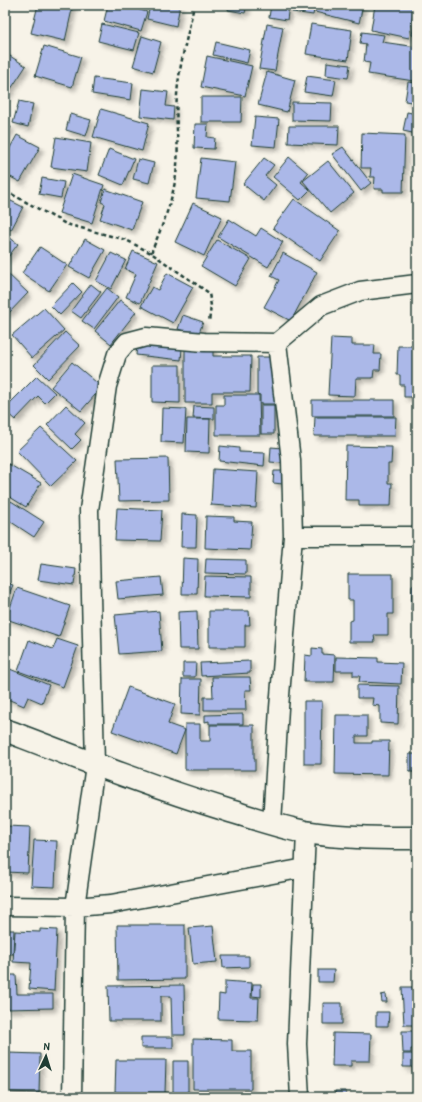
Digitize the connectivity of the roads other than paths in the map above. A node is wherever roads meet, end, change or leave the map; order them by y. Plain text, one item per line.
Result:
1 (417, 284) edge
2 (277, 343) junction
3 (292, 536) junction
4 (417, 536) edge
5 (5, 730) edge
6 (95, 764) junction
7 (272, 823) junction
8 (306, 832) junction
9 (417, 838) edge
10 (305, 868) junction
11 (5, 906) edge
12 (75, 907) junction
13 (72, 1097) edge
14 (300, 1097) edge

1 - 2 street
2 - 3 street
2 - 6 street
3 - 4 street
3 - 7 street
5 - 6 street
6 - 7 street
6 - 12 street
7 - 8 street
8 - 9 street
8 - 10 street
10 - 12 street
10 - 14 street
11 - 12 street
12 - 13 street

